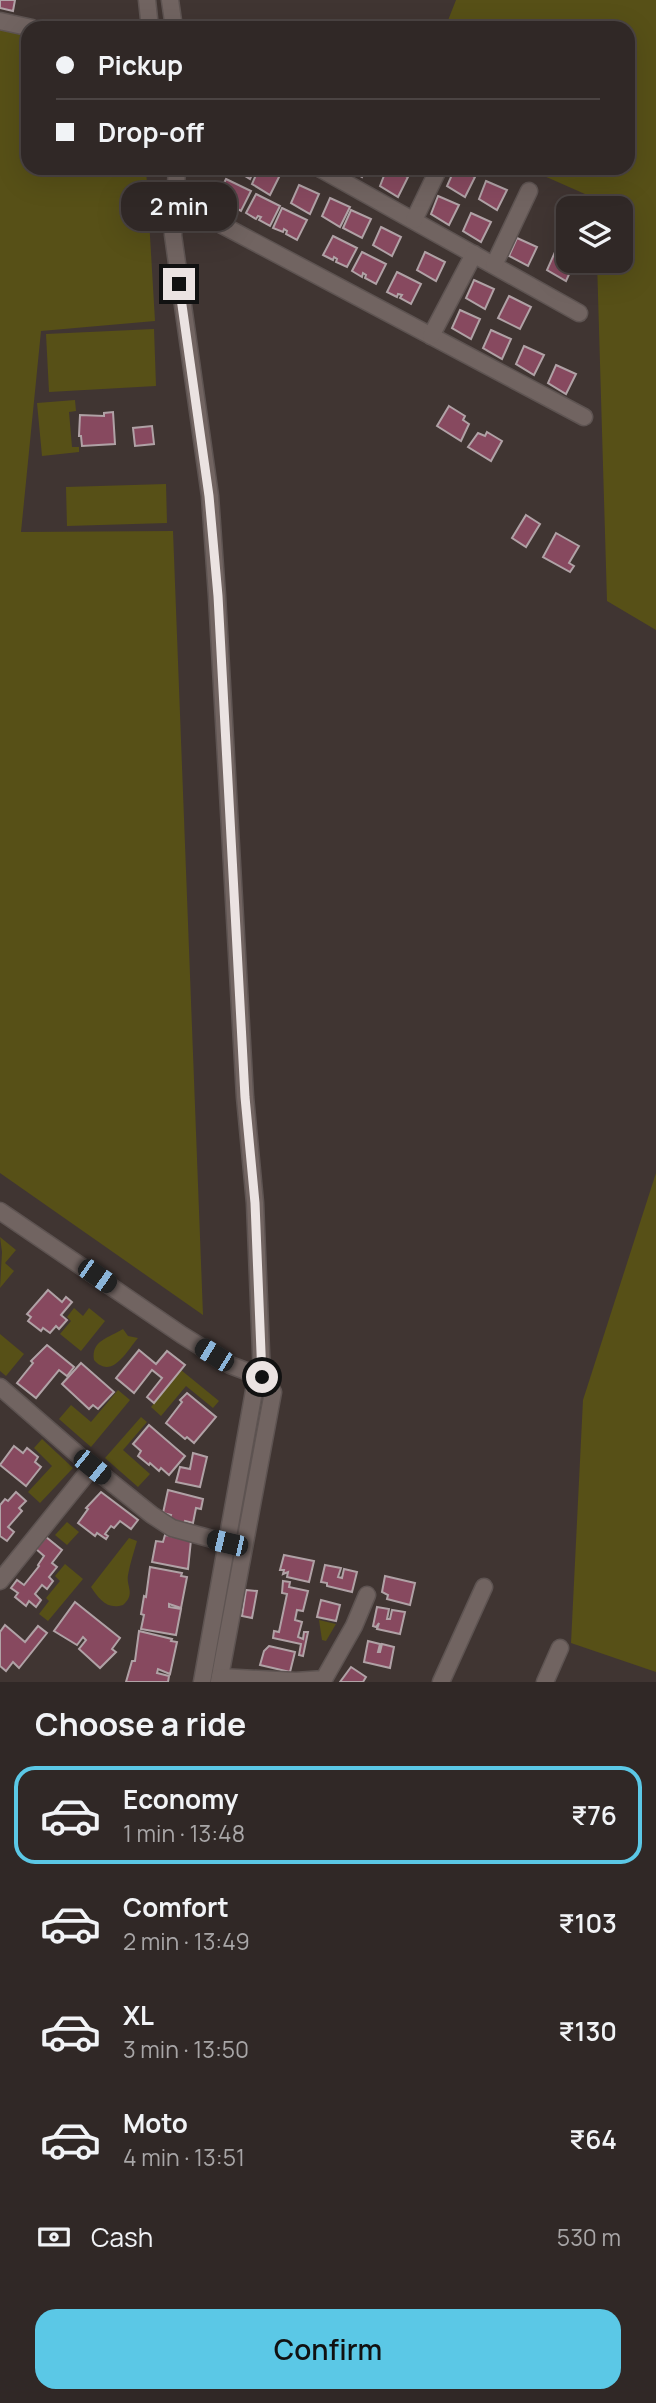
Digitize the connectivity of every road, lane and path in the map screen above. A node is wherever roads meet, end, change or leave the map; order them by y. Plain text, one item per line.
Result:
1 (147, 0) edge
2 (170, 0) edge
3 (0, 21) edge
4 (149, 21) edge
5 (173, 21) edge
6 (21, 26) edge
7 (167, 175) edge
8 (177, 175) edge
9 (177, 175) edge
10 (335, 175) edge
11 (436, 175) edge
12 (529, 191) dead end
13 (175, 201) junction
14 (414, 220) junction
15 (173, 235) junction
16 (474, 254) junction
17 (494, 265) junction
18 (579, 313) dead end
19 (431, 336) junction
20 (584, 417) dead end
21 (0, 1211) edge
22 (262, 1377) junction
23 (0, 1387) edge
24 (92, 1467) junction
25 (227, 1543) junction
26 (0, 1581) edge
27 (484, 1587) dead end
28 (367, 1595) dead end
29 (560, 1648) dead end
30 (220, 1679) edge
31 (202, 1682) edge
32 (441, 1682) edge
33 (545, 1682) edge

1 - 4 street
2 - 5 street
3 - 6 street
7 - 15 street
8 - 15 street
9 - 13 street
10 - 14 street
11 - 14 street
12 - 17 street
13 - 15 street
13 - 19 street
14 - 16 street
15 - 22 street
16 - 17 street
16 - 19 street
17 - 18 street
19 - 20 street
21 - 22 street
22 - 25 street
22 - 30 street
23 - 24 street
24 - 25 street
24 - 26 street
25 - 31 street
27 - 32 street
28 - 30 street
29 - 33 street

